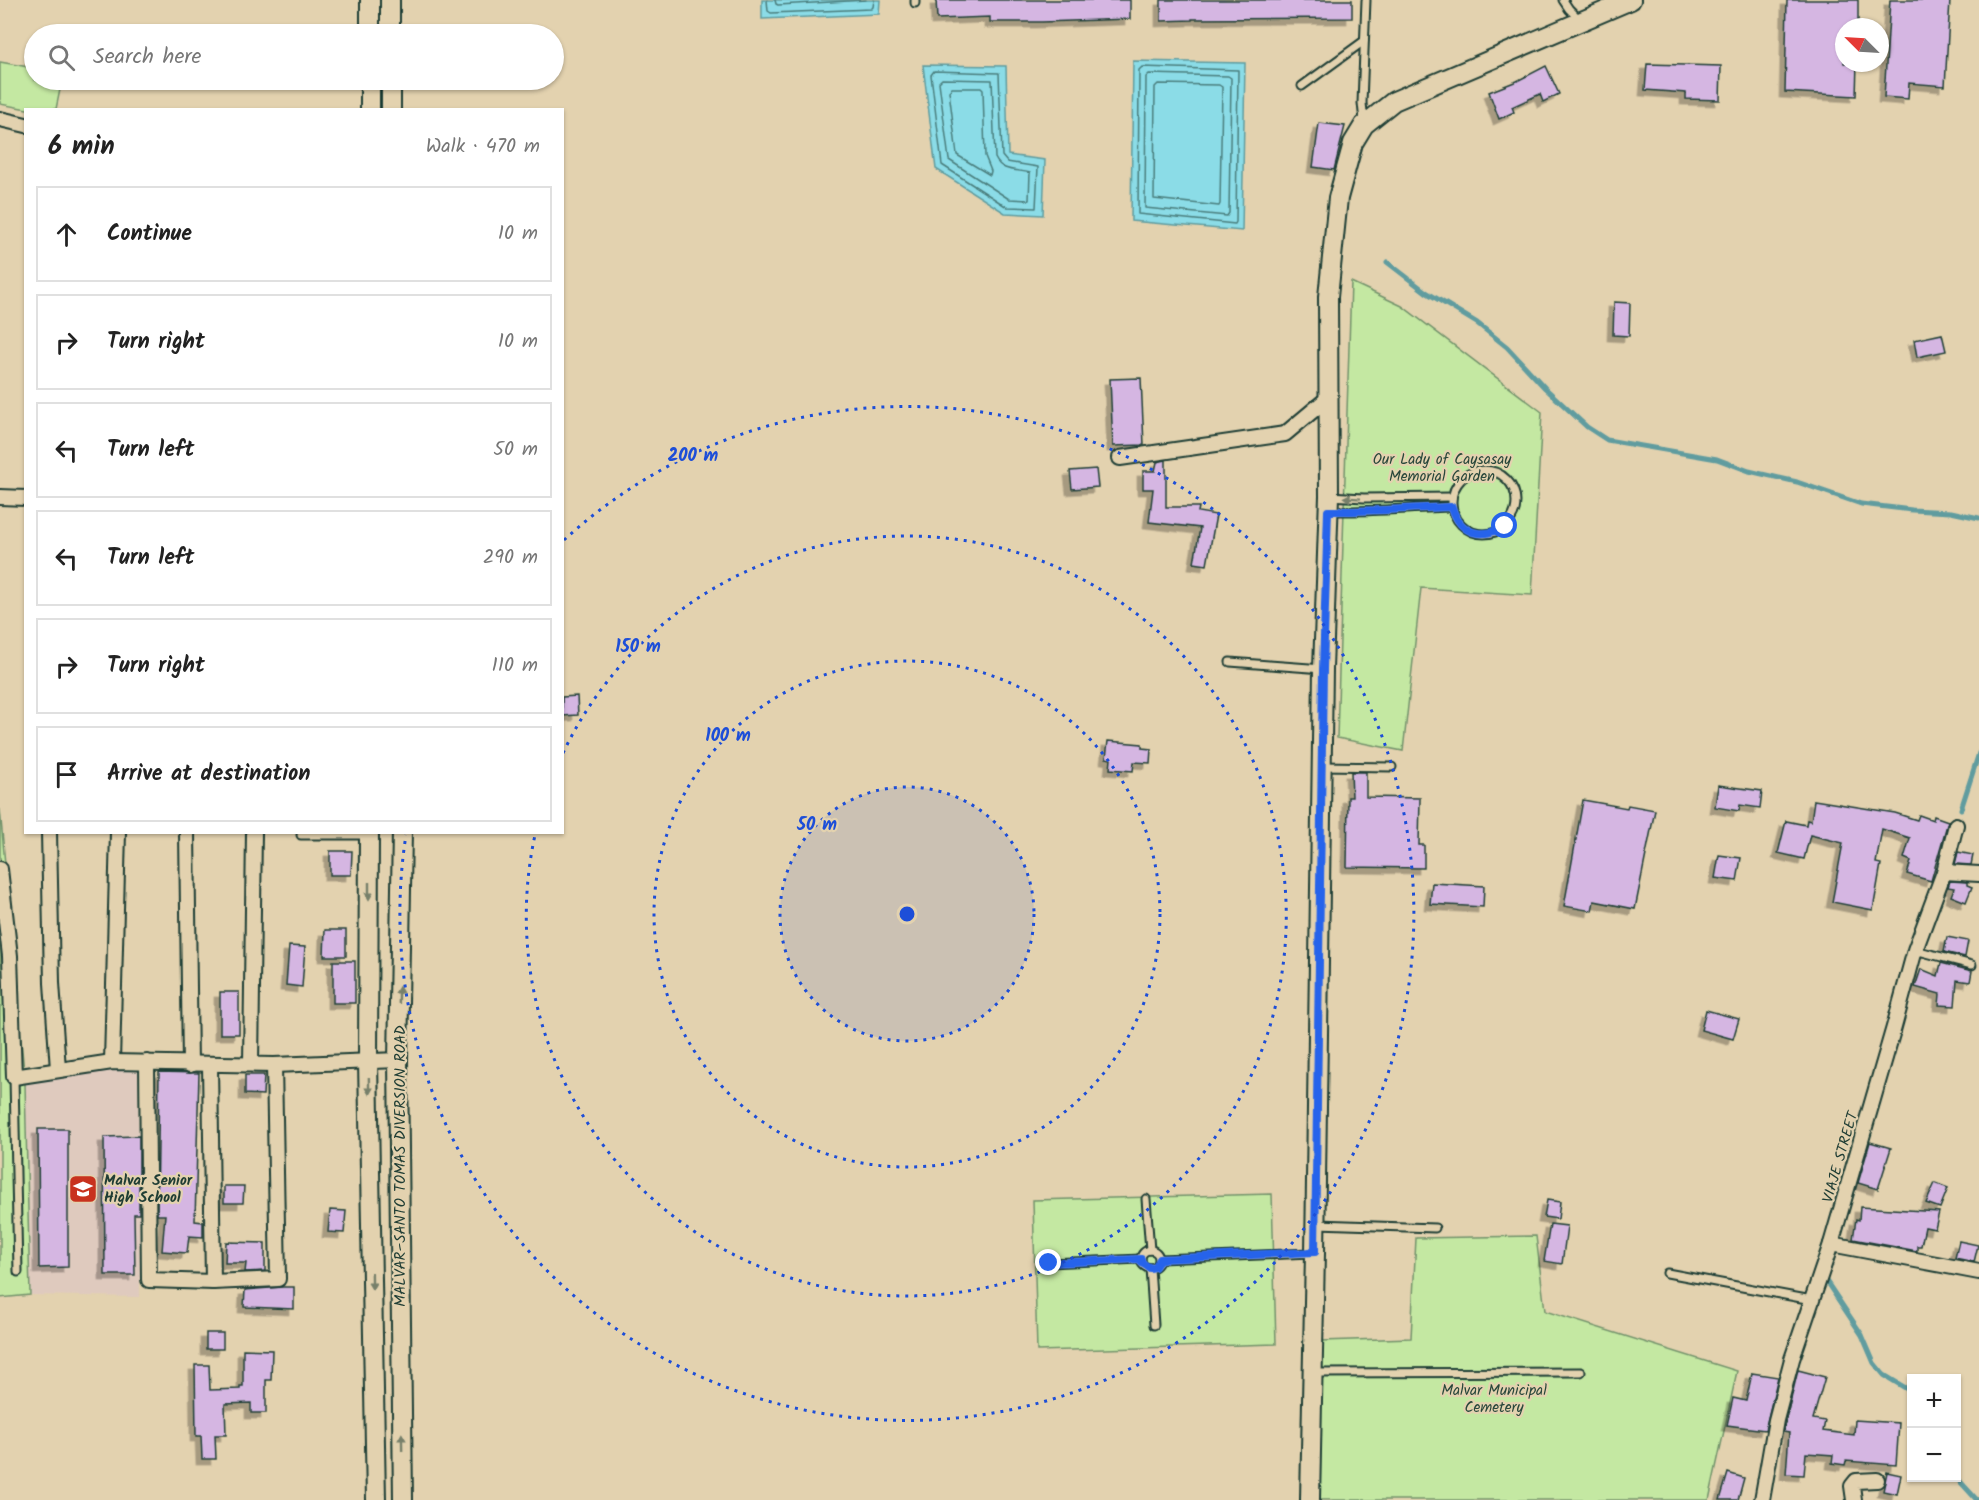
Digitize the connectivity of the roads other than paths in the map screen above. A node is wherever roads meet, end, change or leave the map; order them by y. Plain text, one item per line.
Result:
1 (370, 0) edge
2 (390, 0) edge
3 (1366, 0) edge
4 (1563, 0) edge
5 (1631, 0) edge
6 (1582, 21) junction
7 (370, 24) edge
8 (390, 24) edge
9 (1364, 41) junction
10 (1302, 86) dead end
11 (370, 90) edge
12 (391, 90) edge
13 (370, 108) edge
14 (391, 108) edge
15 (0, 119) edge
16 (24, 124) edge
17 (1364, 125) junction
18 (1328, 398) junction
19 (1120, 458) dead end
20 (0, 497) edge
21 (1452, 497) junction
22 (24, 498) edge
23 (1329, 504) junction
24 (1452, 507) junction
25 (1230, 662) dead end
26 (1323, 669) junction
27 (1322, 766) junction
28 (1392, 767) dead end
29 (1956, 825) dead end
30 (49, 834) edge
31 (118, 834) edge
32 (187, 834) edge
33 (254, 834) edge
34 (369, 834) edge
35 (402, 834) edge
36 (301, 835) dead end
37 (0, 869) edge
38 (1944, 872) junction
39 (1979, 874) edge
40 (1915, 951) junction
41 (1972, 964) dead end
42 (398, 1060) junction
43 (369, 1061) junction
44 (112, 1062) junction
45 (147, 1062) junction
46 (210, 1064) junction
47 (190, 1065) junction
48 (251, 1065) junction
49 (274, 1065) junction
50 (58, 1069) junction
51 (14, 1077) junction
52 (1146, 1199) dead end
53 (1315, 1224) junction
54 (1435, 1228) dead end
55 (1831, 1244) junction
56 (1150, 1250) junction
57 (1315, 1252) junction
58 (1141, 1259) junction
59 (1160, 1259) junction
60 (1049, 1263) dead end
61 (1150, 1268) junction
62 (18, 1272) dead end
63 (1979, 1272) edge
64 (1667, 1273) dead end
65 (213, 1282) junction
66 (1812, 1300) junction
67 (1154, 1325) dead end
68 (1581, 1372) dead end
69 (1312, 1373) junction
70 (1877, 1480) dead end
71 (376, 1500) edge
72 (403, 1500) edge
73 (1310, 1500) edge
74 (1762, 1500) edge
75 (1854, 1500) edge

1 - 7 street
2 - 8 street
3 - 9 lane
4 - 6 lane
5 - 6 street
6 - 17 street
9 - 10 lane
9 - 17 lane
11 - 13 street
12 - 14 street
15 - 16 street
17 - 18 street
18 - 19 street
18 - 23 street
20 - 22 street
21 -> 23 lane
21 - 24 lane
21 - 24 lane
23 - 24 lane
23 - 26 street
25 - 26 lane
26 - 27 street
27 - 28 lane
27 - 53 street
29 - 38 street, VIAJE STREET
30 - 50 street
31 - 44 street
32 - 47 street
33 - 48 street
34 - 36 lane
34 -> 43 street, MALVAR–SANTO TOMAS DIVERSION ROAD
42 -> 35 street, MALVAR–SANTO TOMAS DIVERSION ROAD
37 - 51 street
38 - 39 street
38 - 40 street, VIAJE STREET
40 - 41 lane
40 - 55 street, VIAJE STREET
42 - 43 street
72 -> 42 street, MALVAR–SANTO TOMAS DIVERSION ROAD
43 - 49 street
43 -> 71 street, MALVAR–SANTO TOMAS DIVERSION ROAD
44 - 45 street
44 - 50 street
45 - 47 street
45 - 65 street
46 - 47 street
46 - 48 street
46 - 65 street
48 - 49 street
49 - 65 street
50 - 51 street
51 - 62 lane
52 - 56 lane
53 - 54 lane
53 - 57 street
55 - 63 street
55 - 66 street, VIAJE STREET
56 - 58 lane
56 - 59 lane
57 - 59 lane
57 - 69 street
58 - 60 lane
58 - 61 lane
59 - 61 lane
61 - 67 lane
64 - 66 lane
66 - 74 street, VIAJE STREET
68 - 69 lane
69 - 73 street
70 - 75 street

